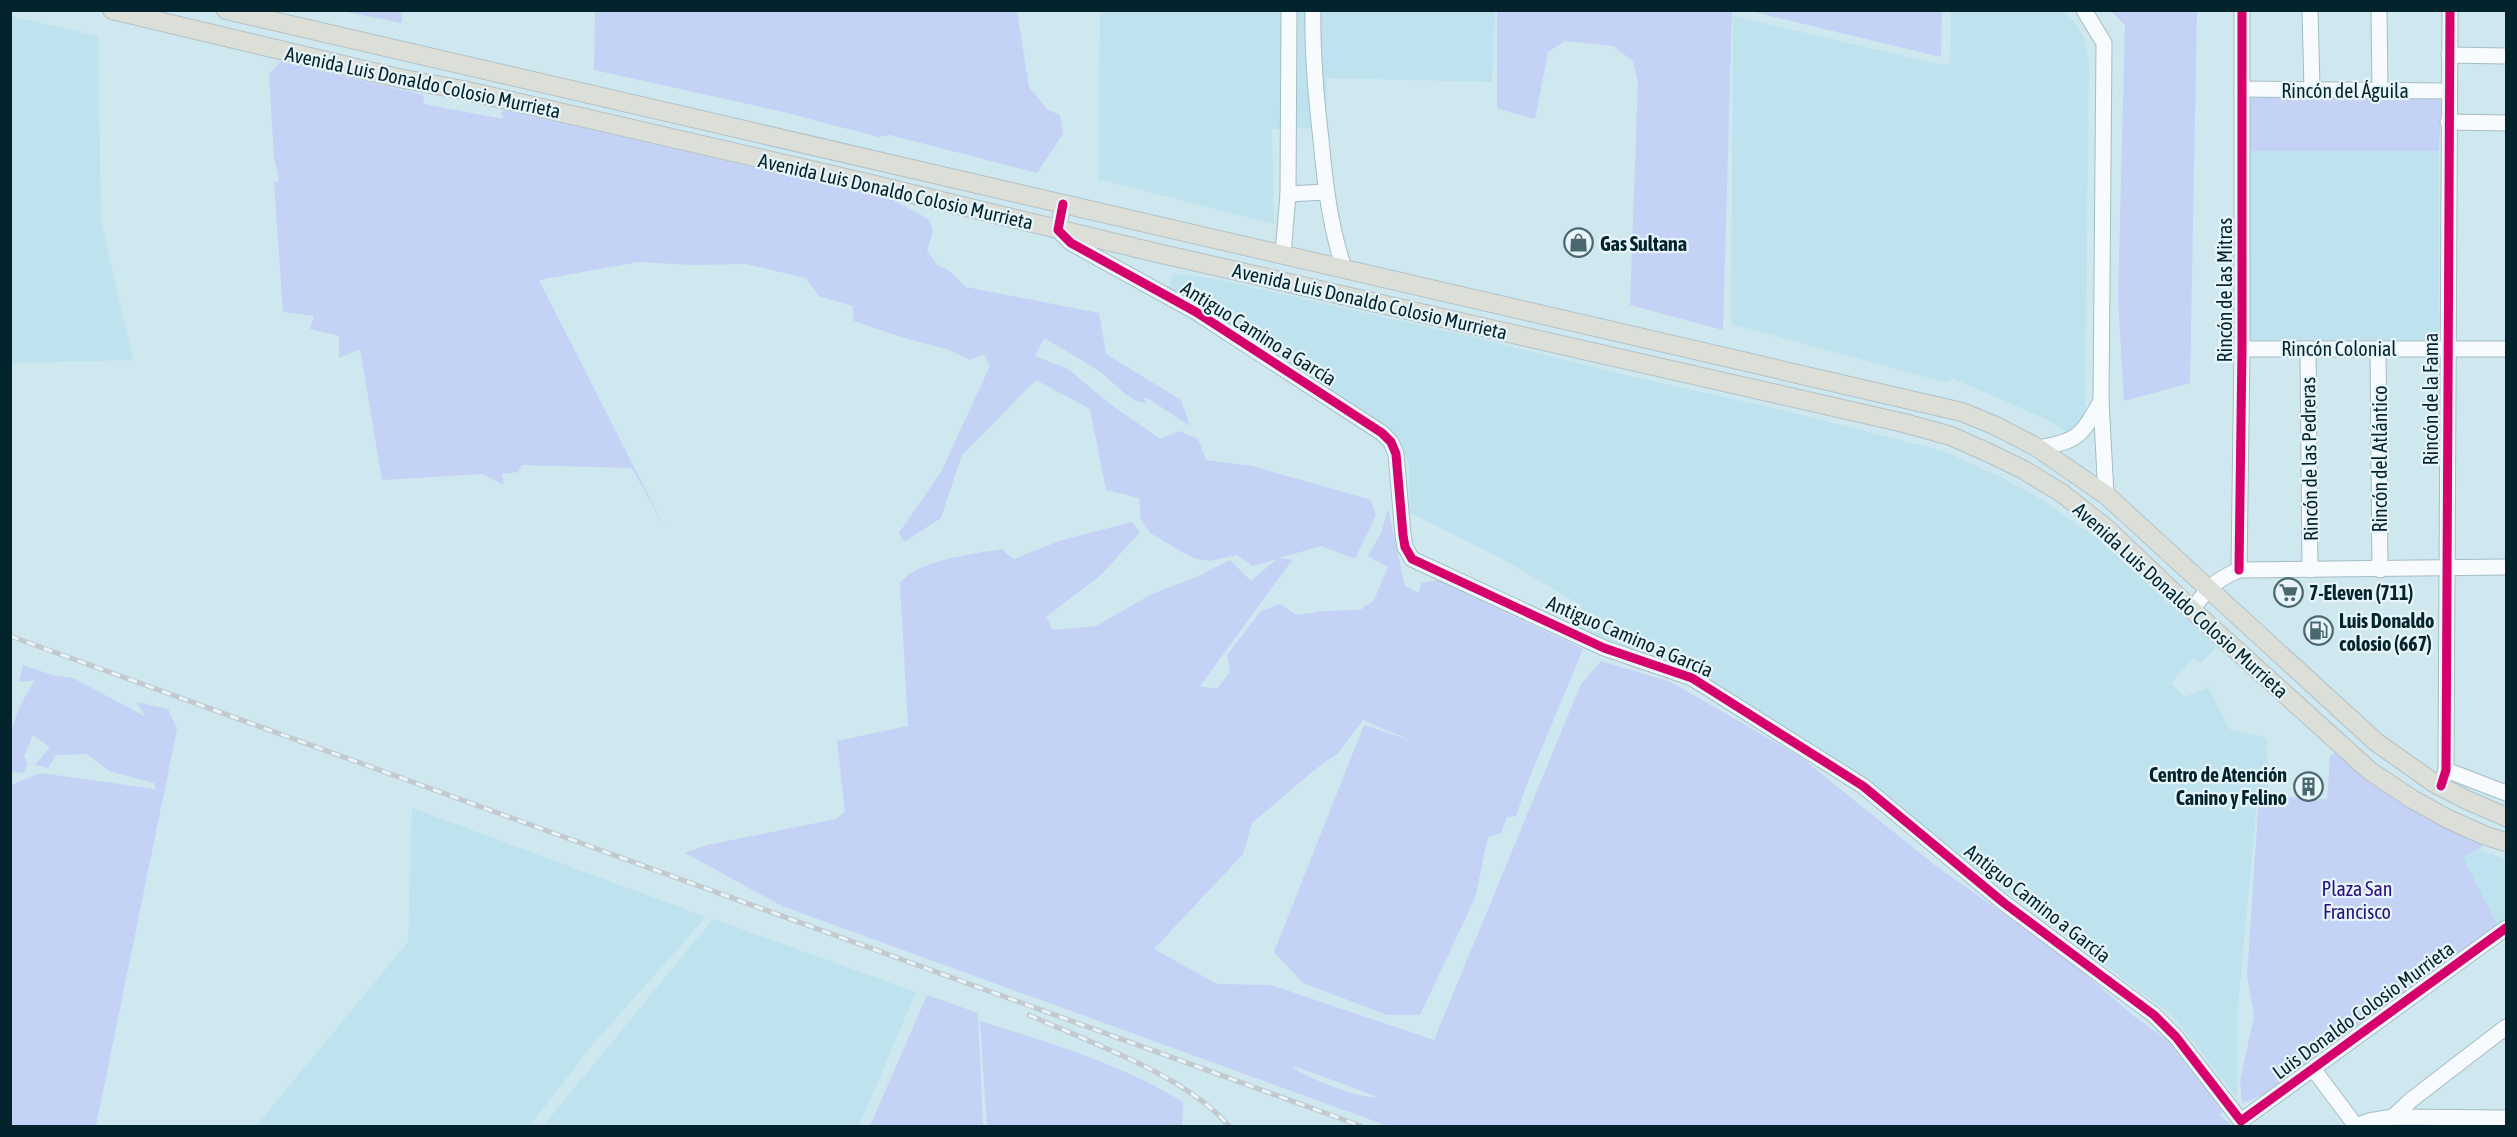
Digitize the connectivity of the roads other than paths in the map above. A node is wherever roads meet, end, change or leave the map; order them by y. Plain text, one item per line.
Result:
1 (112, 10) edge
2 (226, 10) edge
3 (1289, 10) edge
4 (1313, 10) edge
5 (2084, 10) edge
6 (2242, 10) edge
7 (2310, 10) edge
8 (2379, 10) edge
9 (2450, 10) edge
10 (2450, 55) junction
11 (2506, 56) edge
12 (2242, 89) junction
13 (2312, 89) junction
14 (2380, 90) junction
15 (2448, 91) junction
16 (2448, 122) junction
17 (2506, 123) edge
18 (1326, 192) junction
19 (1288, 194) junction
20 (1063, 204) junction
21 (1058, 230) junction
22 (1283, 254) junction
23 (1344, 268) junction
24 (2448, 347) junction
25 (2378, 348) junction
26 (2242, 349) junction
27 (2308, 349) junction
28 (2506, 349) edge
29 (1843, 383) junction
30 (2100, 401) junction
31 (1836, 408) junction
32 (2038, 448) junction
33 (2106, 495) junction
34 (2447, 567) junction
35 (2506, 567) edge
36 (2239, 570) junction
37 (2310, 570) junction
38 (2380, 570) junction
39 (2208, 588) junction
40 (2192, 610) junction
41 (2443, 778) junction
42 (2506, 792) edge
43 (2506, 817) edge
44 (2506, 842) edge
45 (2506, 928) edge
46 (2506, 1027) edge
47 (2314, 1070) junction
48 (2393, 1118) junction
49 (2506, 1118) edge
50 (2241, 1121) joint
51 (2356, 1126) edge

1 - 21 main road, Avenida Luis Donaldo Colosio Murrieta
2 - 20 main road, Avenida Luis Donaldo Colosio Murrieta
3 - 19 street
4 - 18 street
5 - 30 street
6 - 12 street, Rincón de las Mitras
7 - 13 street
8 - 14 street
9 - 10 street, Rincón de la Fama
10 - 11 street
10 - 15 street, Rincón de la Fama
12 - 13 street, Rincón del Águila
12 - 26 street, Rincón de las Mitras
13 - 14 street, Rincón del Águila
14 - 15 street, Rincón del Águila
15 - 16 street, Rincón de la Fama
16 - 17 street
16 - 24 street, Rincón de la Fama
18 - 19 street
18 - 23 street
19 - 22 street
20 - 21 street
20 - 22 main road, Avenida Luis Donaldo Colosio Murrieta
21 - 31 main road, Avenida Luis Donaldo Colosio Murrieta
21 - 50 street, Antiguo Camino a García
22 - 23 main road, Avenida Luis Donaldo Colosio Murrieta
23 - 29 main road, Avenida Luis Donaldo Colosio Murrieta
24 - 25 street, Rincón Colonial
24 - 28 street, Rincón Colonial
24 - 34 street, Rincón de la Fama
25 - 27 street, Rincón Colonial
25 - 38 street, Rincón del Atlántico
26 - 27 street, Rincón Colonial
26 - 36 street, Rincón de las Mitras
27 - 37 street, Rincón de las Pedreras
29 - 31 main road
29 - 32 main road, Avenida Luis Donaldo Colosio Murrieta
30 - 32 street
30 - 33 street
31 - 40 main road, Avenida Luis Donaldo Colosio Murrieta
32 - 33 main road, Avenida Luis Donaldo Colosio Murrieta
33 - 39 main road, Avenida Luis Donaldo Colosio Murrieta
34 - 35 street
34 - 38 street
34 - 41 street, Rincón de la Fama
36 - 37 street
36 - 39 street
37 - 38 street
39 - 40 street
39 - 41 main road, Avenida Luis Donaldo Colosio Murrieta
40 - 44 main road, Avenida Luis Donaldo Colosio Murrieta
41 - 42 street
41 - 43 main road, Avenida Luis Donaldo Colosio Murrieta
45 - 47 street, Luis Donaldo Colosio Murrieta
46 - 48 street
47 - 50 street, Luis Donaldo Colosio Murrieta
47 - 51 street
48 - 49 street
48 - 51 street

